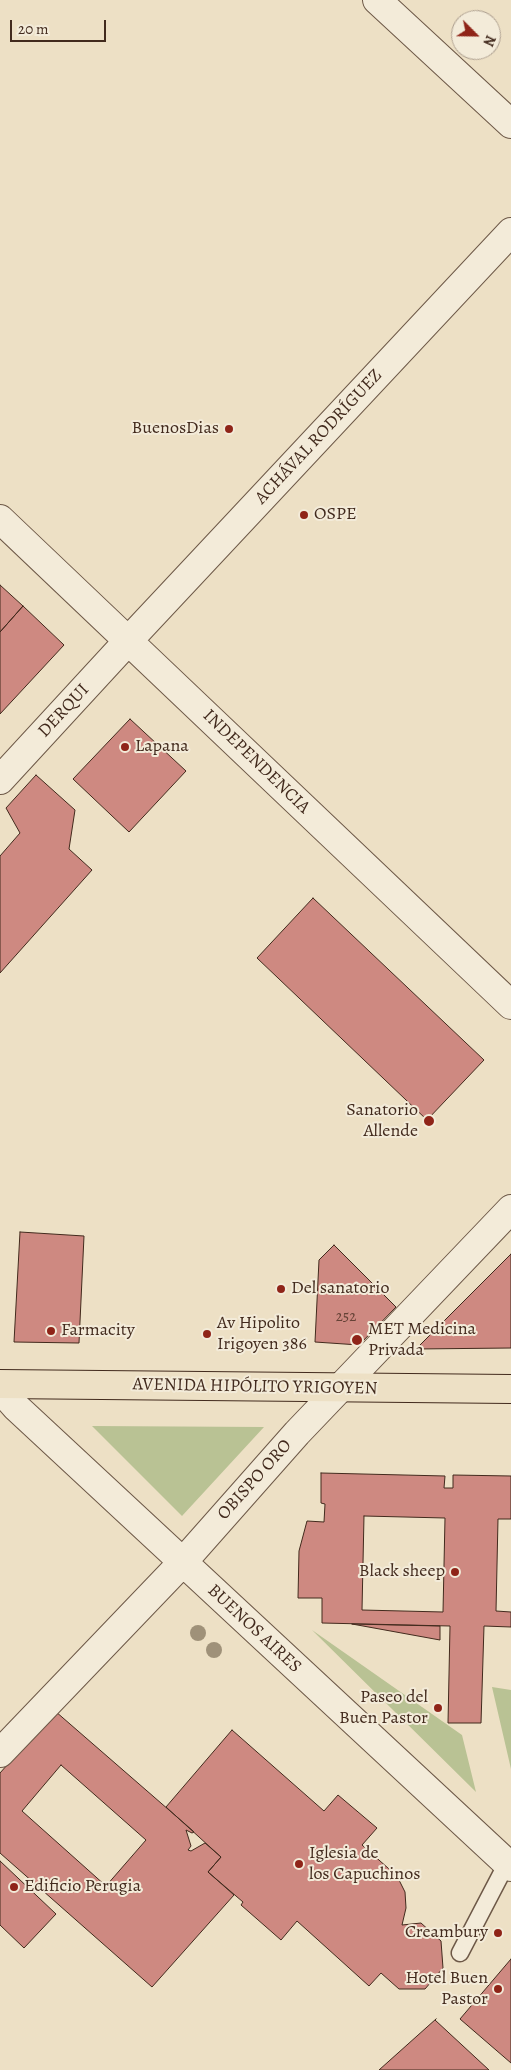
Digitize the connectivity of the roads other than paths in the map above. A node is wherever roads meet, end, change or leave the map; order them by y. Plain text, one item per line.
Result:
1 (377, 0) edge
2 (511, 124) edge
3 (511, 232) edge
4 (0, 519) edge
5 (128, 641) junction
6 (0, 780) edge
7 (511, 1005) edge
8 (511, 1208) edge
9 (0, 1384) edge
10 (340, 1388) junction
11 (0, 1389) edge
12 (511, 1390) edge
13 (182, 1563) junction
14 (0, 1753) edge
15 (509, 1865) edge
16 (460, 1953) dead end

1 - 2 street
3 - 5 street, ACHÁVAL RODRÍGUEZ
4 - 5 street, INDEPENDENCIA
5 - 6 street, DERQUI
5 - 7 street, INDEPENDENCIA
8 - 10 street, OBISPO ORO
9 - 10 main road, AVENIDA HIPÓLITO YRIGOYEN
10 - 12 main road, AVENIDA HIPÓLITO YRIGOYEN
10 - 13 street, OBISPO ORO
11 - 13 street, BUENOS AIRES
13 - 14 street, OBISPO ORO
13 - 15 street, BUENOS AIRES
15 - 16 lane

